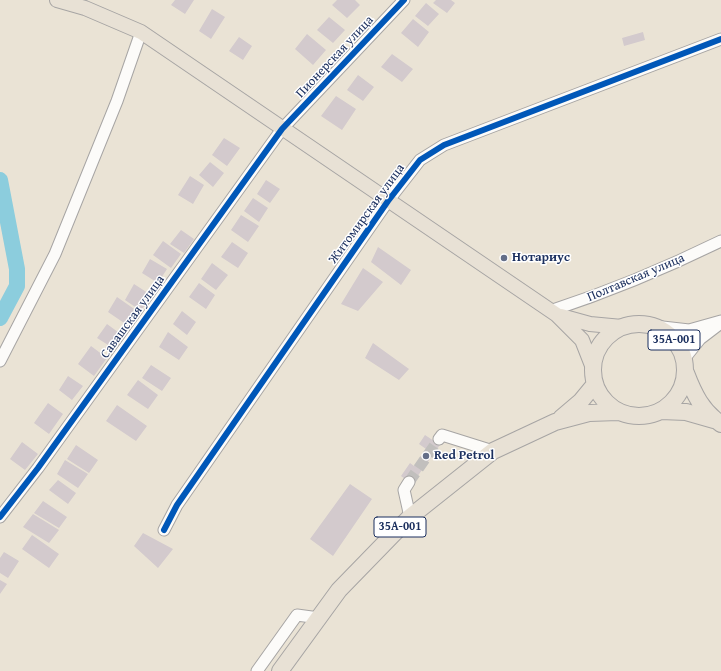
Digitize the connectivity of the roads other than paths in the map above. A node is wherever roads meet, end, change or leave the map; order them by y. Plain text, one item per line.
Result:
1 (57, 0) edge
2 (404, 0) edge
3 (141, 32) junction
4 (721, 39) edge
5 (282, 129) junction
6 (388, 201) junction
7 (721, 241) edge
8 (553, 313) junction
9 (721, 322) edge
10 (654, 326) junction
11 (622, 327) junction
12 (0, 361) edge
13 (685, 366) junction
14 (592, 368) junction
15 (594, 384) junction
16 (662, 411) junction
17 (618, 412) junction
18 (555, 422) junction
19 (719, 423) edge
20 (439, 439) dead end
21 (493, 451) junction
22 (409, 482) tunnel mouth
23 (0, 517) edge
24 (410, 517) junction
25 (164, 530) dead end
26 (319, 618) junction
27 (257, 671) edge
28 (280, 671) edge

1 - 3 main road
2 - 5 street, Пионерская улица
3 - 5 main road
3 - 12 street
4 - 6 street, Житомирская улица
5 - 6 main road
5 - 23 street, Савашская улица
6 - 8 main road
6 - 25 street, Житомирская улица
7 - 8 street, Полтавская улица
8 - 11 main road
8 - 14 main road
9 - 10 street
9 - 13 street
10 - 11 highway, 35А-001
10 - 13 highway, 35А-001
11 - 14 highway, 35А-001
13 - 16 highway, 35А-001
13 - 19 highway, 35А-001
14 - 15 highway, 35А-001
15 - 17 highway, 35А-001
15 - 18 highway, 35А-001
16 - 17 highway, 35А-001
16 - 19 highway, 35А-001
17 - 18 highway, 35А-001
18 - 21 highway, 35А-001
20 - 21 street
21 - 24 highway, 35А-001
22 - 24 street
24 - 26 highway, 35А-001
26 - 27 street
26 - 28 highway, 35А-001

